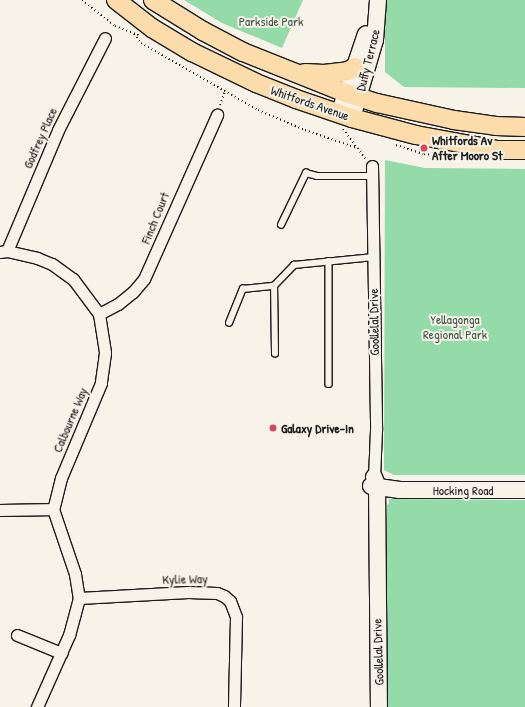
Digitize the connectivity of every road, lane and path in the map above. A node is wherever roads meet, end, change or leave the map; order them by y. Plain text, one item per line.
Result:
1 (116, 0) edge
2 (154, 0) edge
3 (368, 0) edge
4 (378, 0) edge
5 (134, 34) dead end
6 (105, 38) dead end
7 (355, 67) junction
8 (293, 73) junction
9 (225, 91) junction
10 (352, 95) junction
11 (216, 115) joint
12 (344, 119) junction
13 (525, 127) edge
14 (357, 148) junction
15 (525, 150) edge
16 (372, 171) junction
17 (281, 225) dead end
18 (3, 252) edge
19 (374, 257) junction
20 (328, 261) junction
21 (274, 286) junction
22 (99, 314) junction
23 (229, 323) dead end
24 (275, 354) dead end
25 (329, 384) dead end
26 (374, 487) junction
27 (525, 490) edge
28 (53, 509) junction
29 (0, 510) edge
30 (79, 598) junction
31 (17, 635) dead end
32 (61, 653) junction
33 (37, 707) edge
34 (234, 707) edge
35 (371, 707) edge
36 (379, 707) edge

1 - 12 main road, Whitfords Avenue
2 - 8 main road, Whitfords Avenue
3 - 7 street, Duffy Terrace
4 - 10 street, Duffy Terrace
5 - 9 path
6 - 18 street, Godfrey Place
7 - 8 main road
7 - 10 street, Duffy Terrace
8 - 10 main road, Whitfords Avenue
9 - 11 path
9 - 14 path
10 - 12 street, Duffy Terrace
10 - 13 main road, Whitfords Avenue
11 - 22 street, Finch Court
12 - 14 path
12 - 15 main road, Whitfords Avenue
14 - 16 path
16 - 17 lane
16 - 19 street, Goollelal Drive
18 - 22 street, Calbourne Way
19 - 20 lane
19 - 26 street, Goollelal Drive
20 - 21 lane
20 - 25 lane
21 - 23 lane
21 - 24 lane
22 - 28 street, Calbourne Way
26 - 27 street, Hocking Road
26 - 35 street, Goollelal Drive
26 - 36 street, Goollelal Drive
28 - 29 street
28 - 30 street
30 - 32 street
30 - 34 street, Kylie Way
31 - 32 street
32 - 33 street

